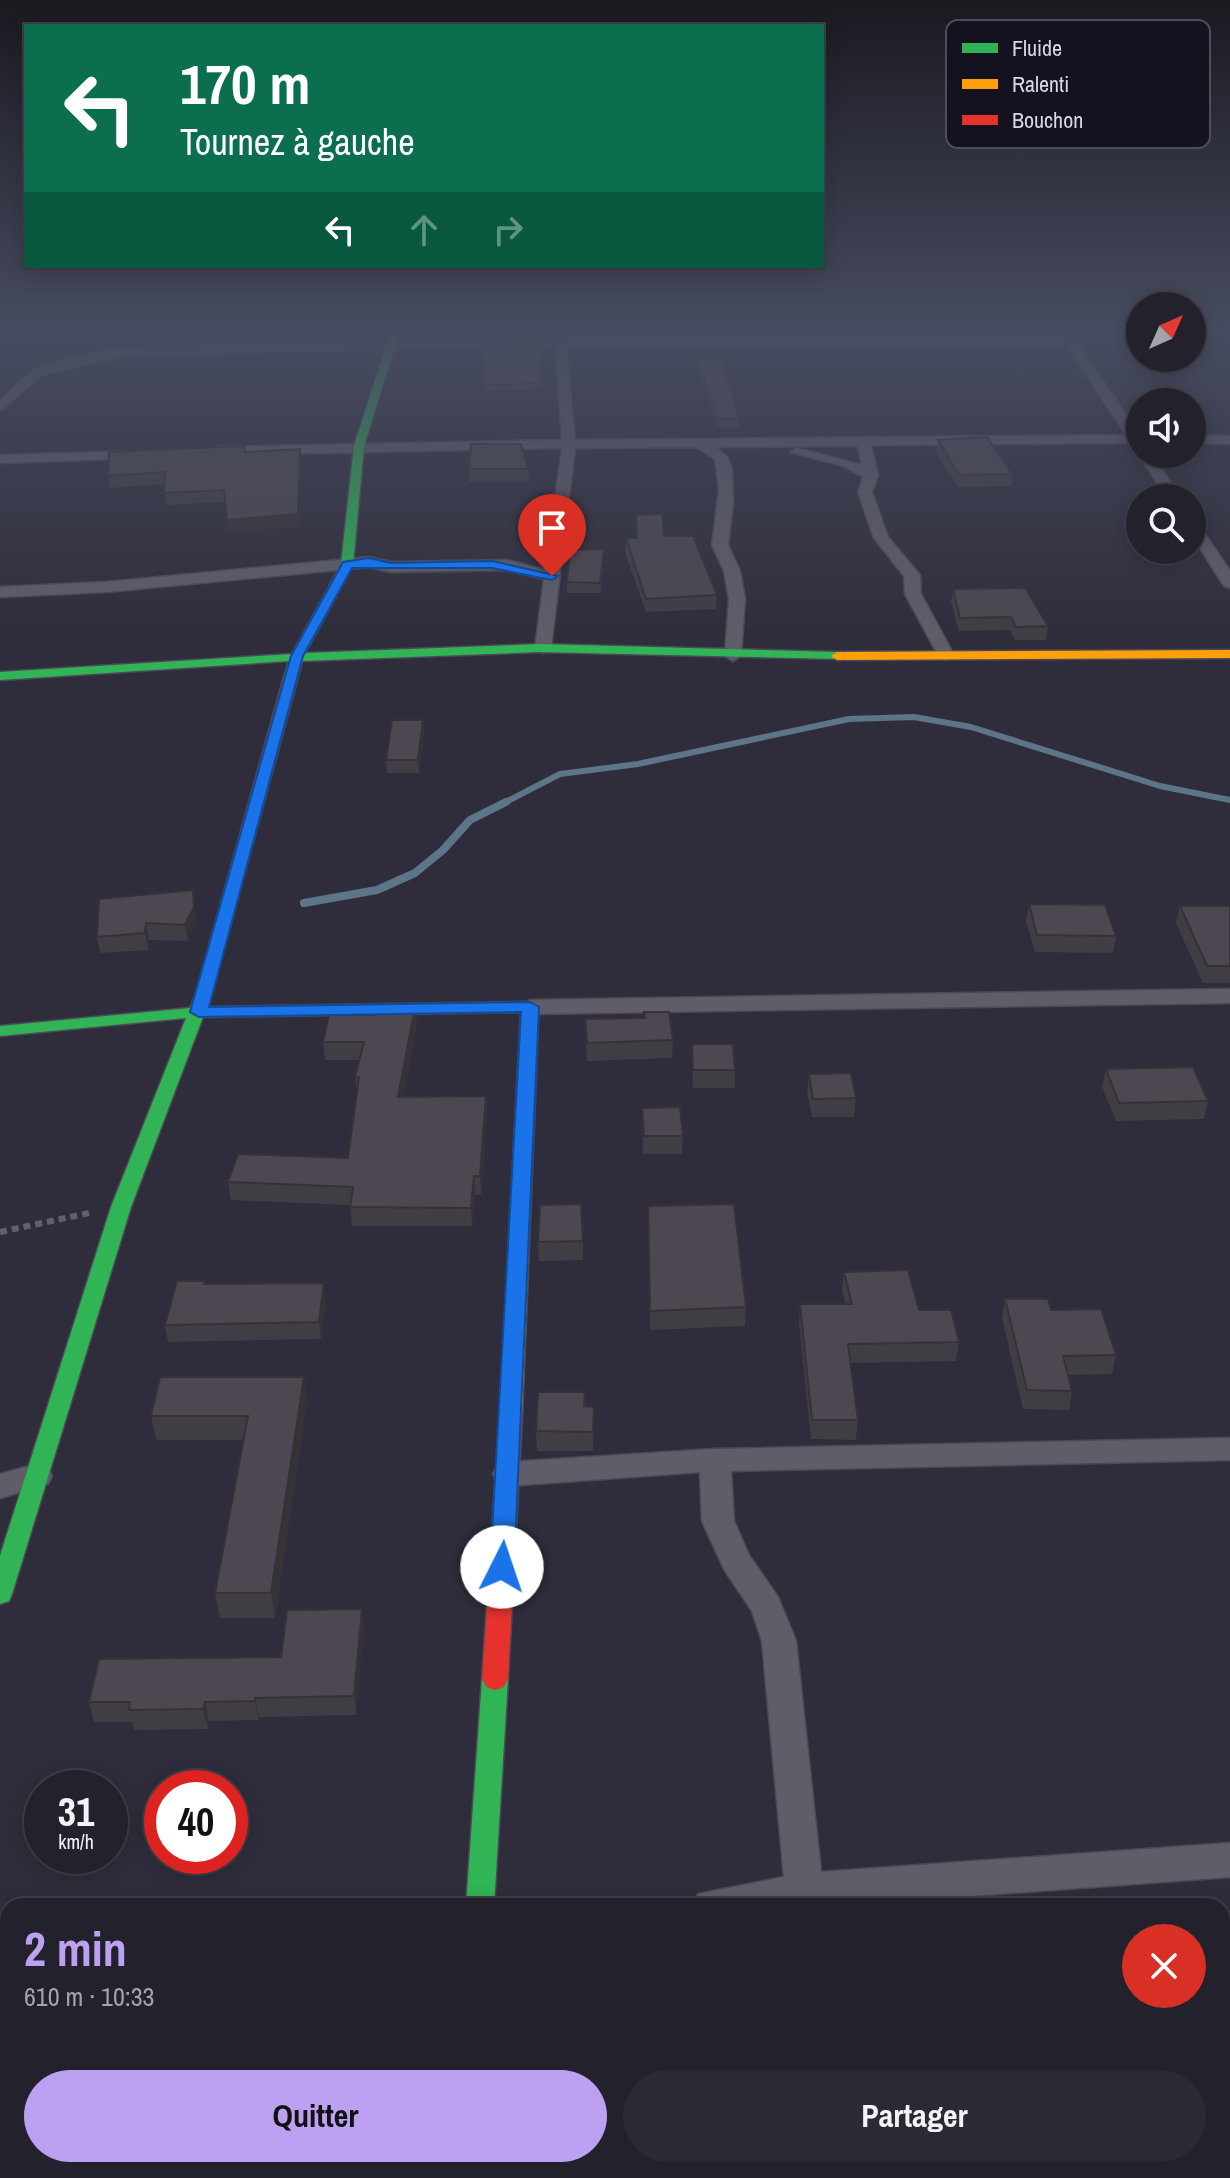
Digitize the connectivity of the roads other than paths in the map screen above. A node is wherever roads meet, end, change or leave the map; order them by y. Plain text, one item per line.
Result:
1 (364, 431) edge
2 (568, 431) edge
3 (1206, 439) edge
4 (1230, 440) edge
5 (1126, 441) edge
6 (864, 442) junction
7 (698, 443) junction
8 (751, 443) junction
9 (569, 444) junction
10 (359, 446) junction
11 (203, 452) edge
12 (156, 453) edge
13 (0, 459) edge
14 (871, 475) junction
15 (1206, 546) edge
16 (347, 565) junction
17 (552, 576) junction
18 (1230, 583) edge
19 (0, 592) edge
20 (543, 648) junction
21 (1230, 654) edge
22 (946, 655) junction
23 (297, 656) junction
24 (733, 656) junction
25 (0, 676) edge
26 (1230, 996) edge
27 (530, 1007) junction
28 (199, 1012) junction
29 (0, 1031) edge
30 (1230, 1449) edge
31 (715, 1460) junction
32 (508, 1474) junction
33 (37, 1476) junction
34 (0, 1486) edge
35 (0, 1594) edge
36 (1230, 1860) edge
37 (804, 1891) junction
38 (481, 1898) edge
39 (761, 1898) edge

1 - 10 street
2 - 9 street
3 - 4 street
5 - 6 street
6 - 8 street
6 - 14 street
7 - 8 street
7 - 9 street
7 - 24 street
8 - 14 street
9 - 10 street
9 - 17 street
10 - 11 street
10 - 16 street
12 - 13 street
14 - 22 street
15 - 18 street
16 - 17 street
16 - 19 street
16 - 23 street
17 - 20 street
20 - 23 street
20 - 24 street
21 - 22 street
22 - 24 street
23 - 25 street
23 - 28 street
26 - 27 street
27 - 28 street
27 - 32 street
28 - 29 street
28 - 33 street
30 - 31 street
31 - 32 street
31 - 37 street
32 - 38 street
33 - 34 street
33 - 35 street
36 - 37 street
37 - 39 street

